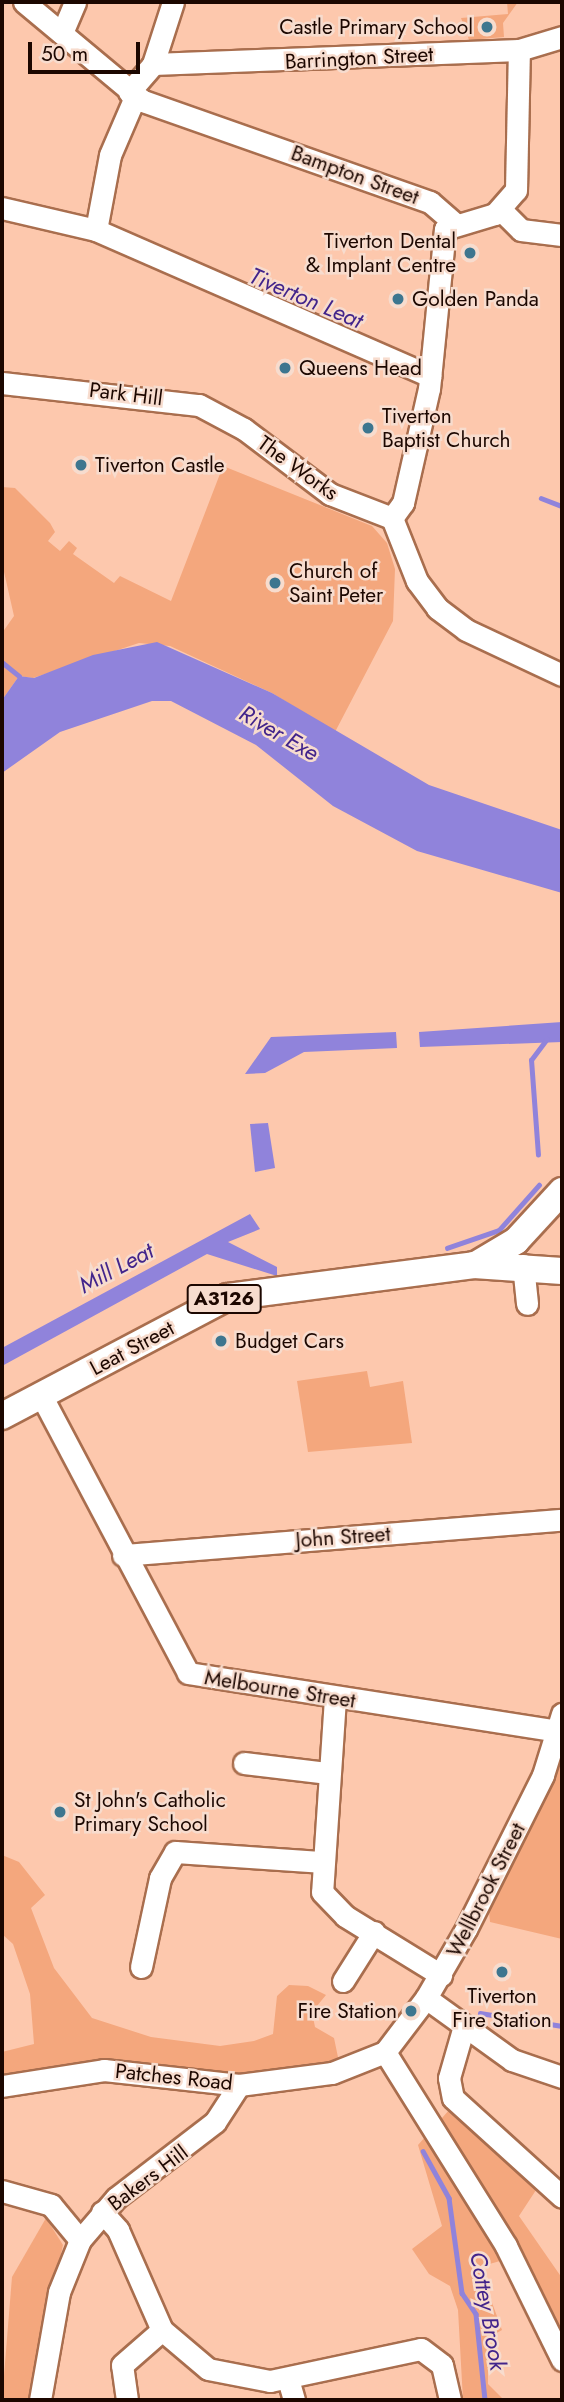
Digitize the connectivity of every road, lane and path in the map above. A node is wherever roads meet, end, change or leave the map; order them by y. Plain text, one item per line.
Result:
1 (24, 2) edge
2 (75, 2) edge
3 (173, 2) edge
4 (62, 33) junction
5 (562, 37) edge
6 (519, 50) junction
7 (153, 64) junction
8 (132, 94) junction
9 (2, 208) edge
10 (502, 209) junction
11 (453, 222) junction
12 (96, 230) junction
13 (562, 235) edge
14 (431, 369) junction
15 (2, 383) edge
16 (244, 429) joint
17 (392, 518) junction
18 (562, 675) edge
19 (562, 1191) edge
20 (519, 1253) junction
21 (558, 1270) edge
22 (527, 1304) dead end
23 (41, 1395) junction
24 (2, 1416) edge
25 (562, 1520) edge
26 (123, 1555) junction
27 (335, 1698) junction
28 (560, 1723) edge
29 (244, 1763) dead end
30 (328, 1773) junction
31 (321, 1862) junction
32 (374, 1932) junction
33 (141, 1967) dead end
34 (441, 1975) junction
35 (343, 1981) dead end
36 (426, 1998) junction
37 (464, 2026) junction
38 (385, 2052) junction
39 (562, 2077) edge
40 (239, 2085) junction
41 (2, 2086) edge
42 (2, 2191) edge
43 (562, 2197) edge
44 (102, 2212) junction
45 (80, 2240) junction
46 (162, 2330) junction
47 (562, 2360) edge
48 (288, 2379) junction
49 (40, 2400) edge
50 (127, 2400) edge
51 (294, 2400) edge
52 (450, 2400) edge

1 - 4 street
2 - 4 street
3 - 7 street
4 - 8 street
5 - 6 street, Barrington Street
6 - 7 street, Barrington Street
6 - 10 street
7 - 8 street
8 - 11 street, Bampton Street
8 - 12 street
9 - 12 street
10 - 11 street
10 - 13 street
11 - 14 street
12 - 14 street
14 - 17 street
15 - 16 street, Park Hill
16 - 17 street, The Works
17 - 18 street
19 - 20 main road, A3126
20 - 21 main road
20 - 22 street
20 - 23 main road, Leat Street / A3126
23 - 24 main road, Leat Street / A3126
23 - 26 street, Melbourne Street
25 - 26 street, John Street
26 - 27 street, Melbourne Street
27 - 28 street, Melbourne Street
27 - 30 street
28 - 34 street, Wellbrook Street
29 - 30 street
30 - 31 street
31 - 32 street
31 - 33 street
32 - 34 street
32 - 35 street
34 - 36 street, Wellbrook Street
36 - 37 street
36 - 38 street, Wellbrook Street
37 - 39 street
37 - 43 street
38 - 40 street, Patches Road
38 - 47 street
40 - 41 street, Patches Road
40 - 44 street, Bakers Hill
42 - 45 street
44 - 45 street, Bakers Hill
44 - 46 street
45 - 49 street, Bakers Hill
46 - 48 street
46 - 50 street
48 - 51 street
48 - 52 street

